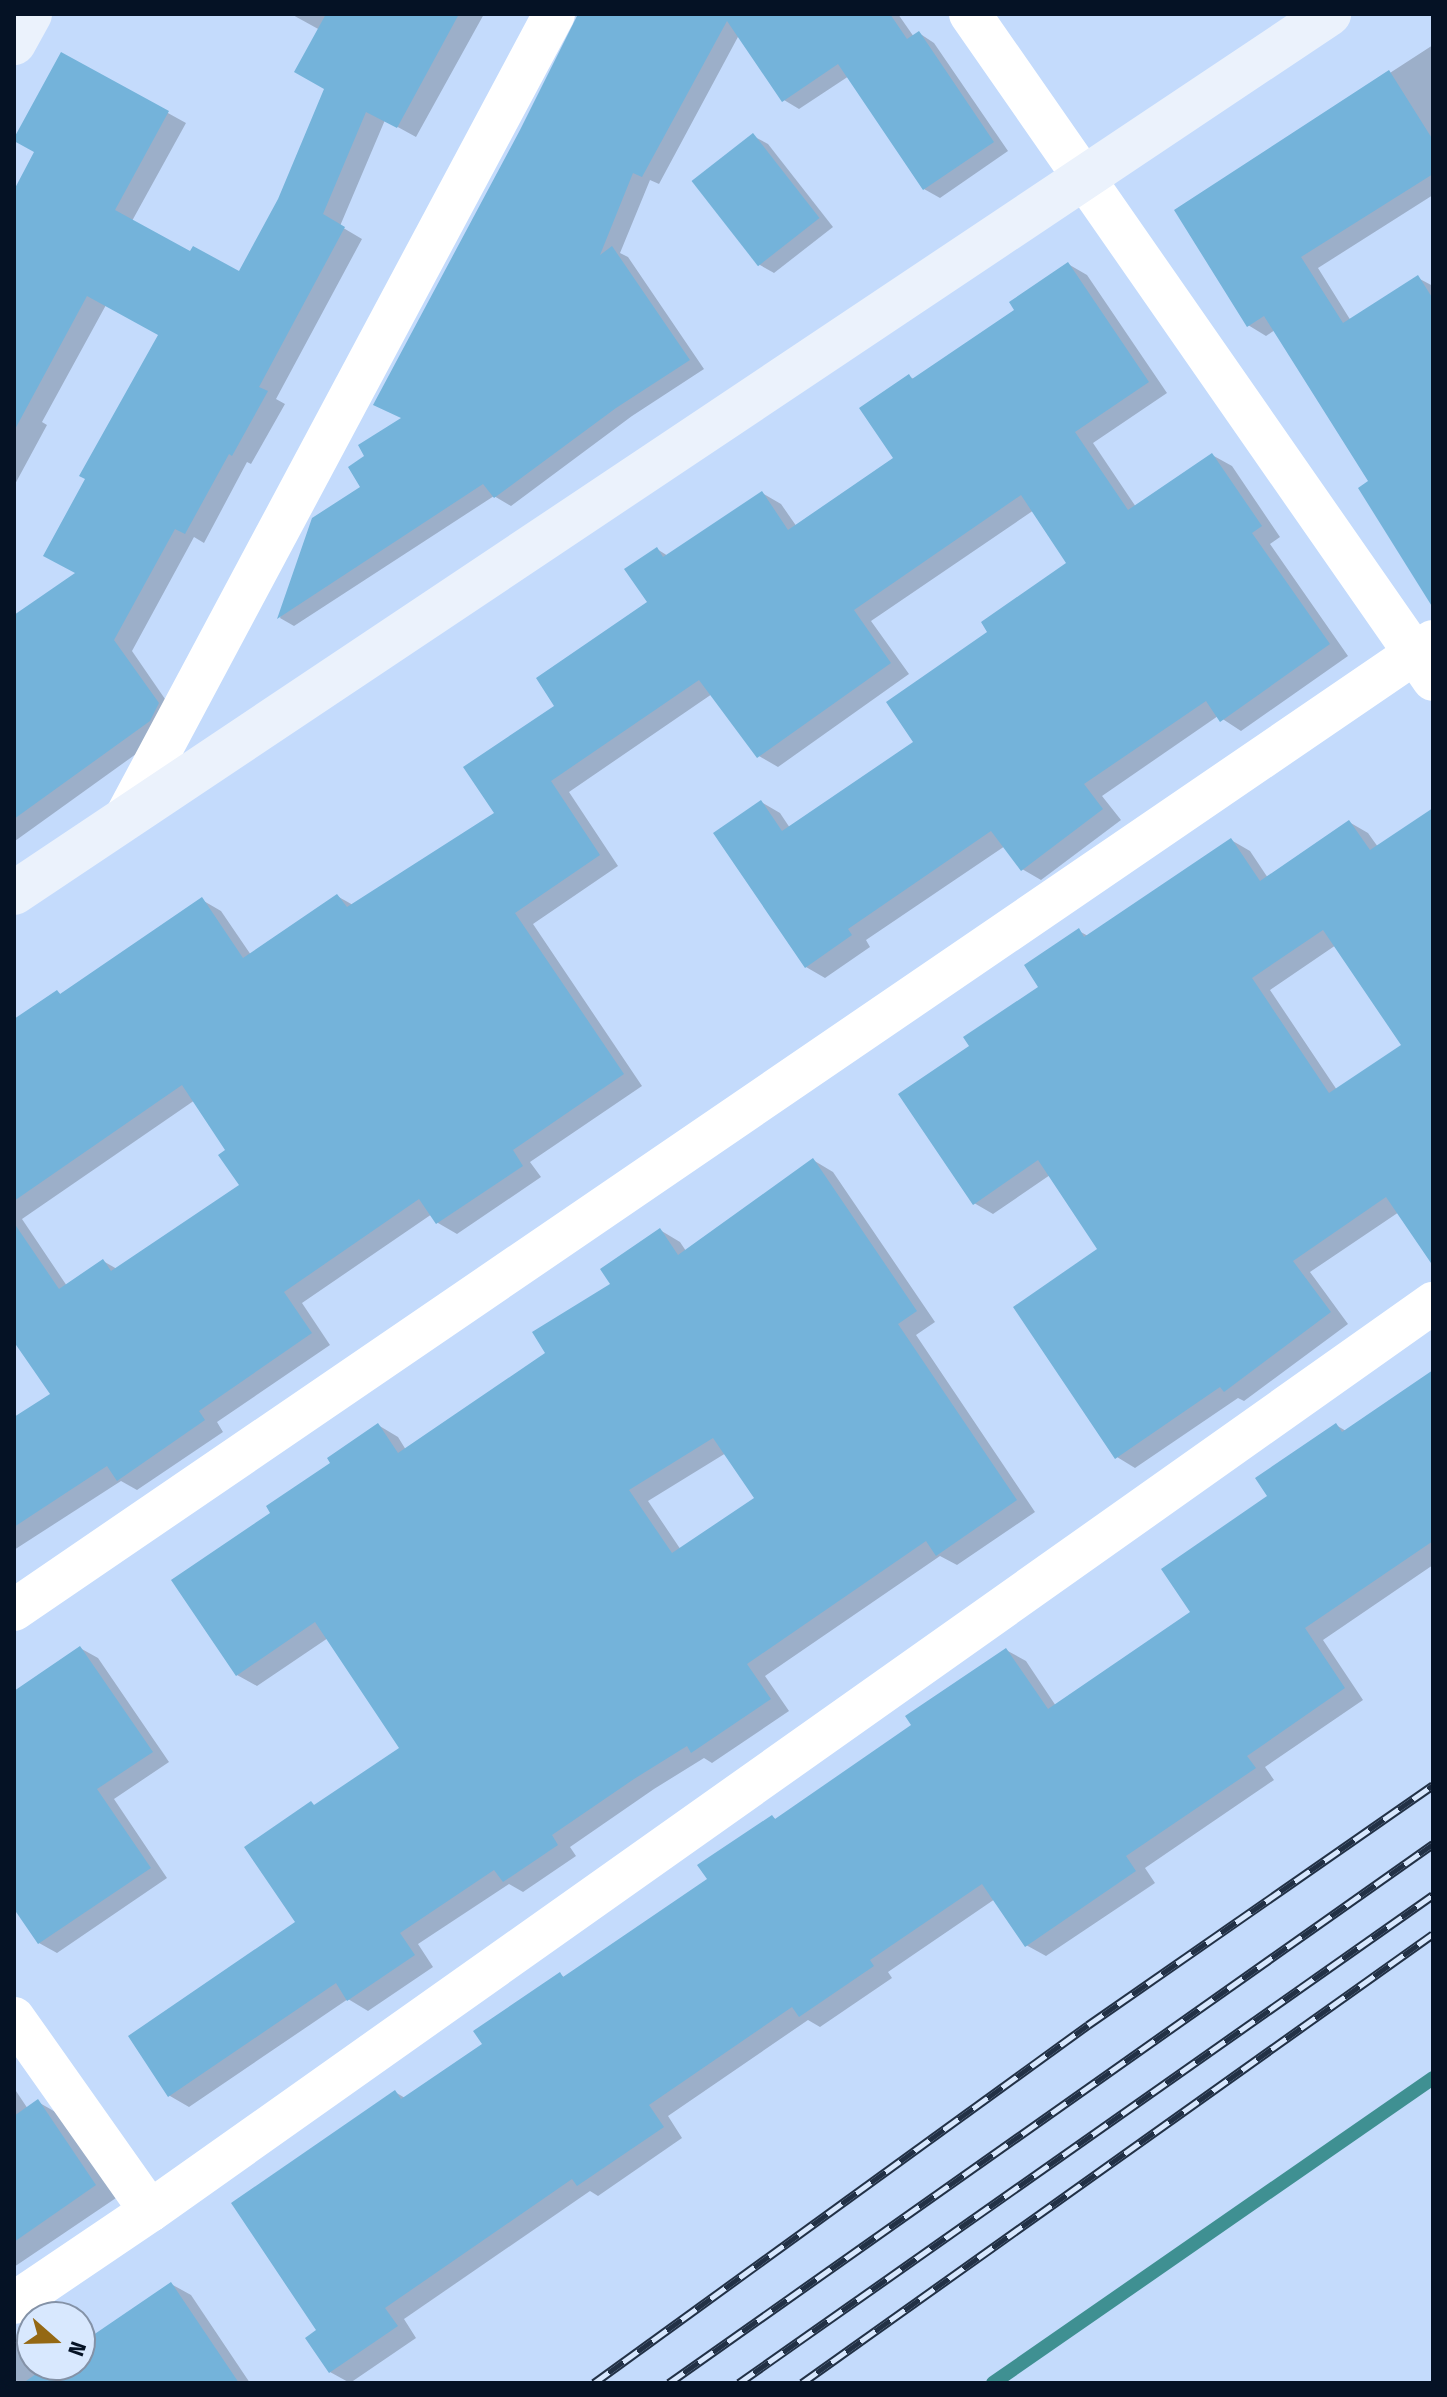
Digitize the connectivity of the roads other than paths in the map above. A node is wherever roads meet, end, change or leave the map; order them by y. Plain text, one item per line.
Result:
1 (30, 14) edge
2 (554, 14) edge
3 (970, 14) edge
4 (1329, 14) edge
5 (14, 43) edge
6 (1083, 179) junction
7 (1427, 658) edge
8 (126, 816) junction
9 (14, 893) edge
10 (1433, 1303) edge
11 (14, 1610) edge
12 (14, 2018) edge
13 (150, 2211) junction
14 (14, 2303) edge

1 - 5 street
2 - 8 street
3 - 6 street
4 - 6 street
6 - 7 street
6 - 8 street
7 - 11 street
8 - 9 street
10 - 13 street
12 - 13 street
13 - 14 street

